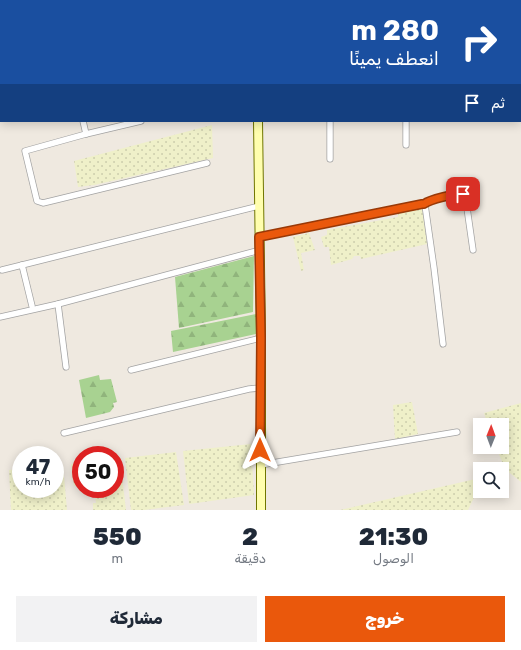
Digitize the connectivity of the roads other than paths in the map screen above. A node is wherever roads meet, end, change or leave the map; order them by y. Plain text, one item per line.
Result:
1 (83, 122) edge
2 (137, 122) edge
3 (258, 122) edge
4 (330, 122) edge
5 (406, 122) edge
6 (86, 134) junction
7 (406, 145) dead end
8 (330, 159) dead end
9 (207, 163) dead end
10 (424, 204) junction
11 (259, 206) junction
12 (259, 237) junction
13 (260, 250) junction
14 (473, 250) dead end
15 (22, 265) junction
16 (2, 270) dead end
17 (58, 304) junction
18 (32, 306) dead end
19 (0, 317) edge
20 (261, 338) junction
21 (442, 344) dead end
22 (66, 367) dead end
23 (131, 370) dead end
24 (260, 388) junction
25 (457, 432) dead end
26 (64, 433) dead end
27 (260, 465) junction
28 (261, 510) edge

1 - 6 street
2 - 6 street
3 - 11 main road
4 - 8 street
5 - 7 street
6 - 9 street
10 - 12 street
10 - 14 street
10 - 21 street
11 - 12 main road
11 - 15 street
12 - 13 main road
13 - 17 street
13 - 20 main road
15 - 16 street
15 - 18 street
17 - 19 street
17 - 22 street
20 - 23 street
20 - 24 main road
24 - 26 street
24 - 27 main road
25 - 27 street
27 - 28 main road

